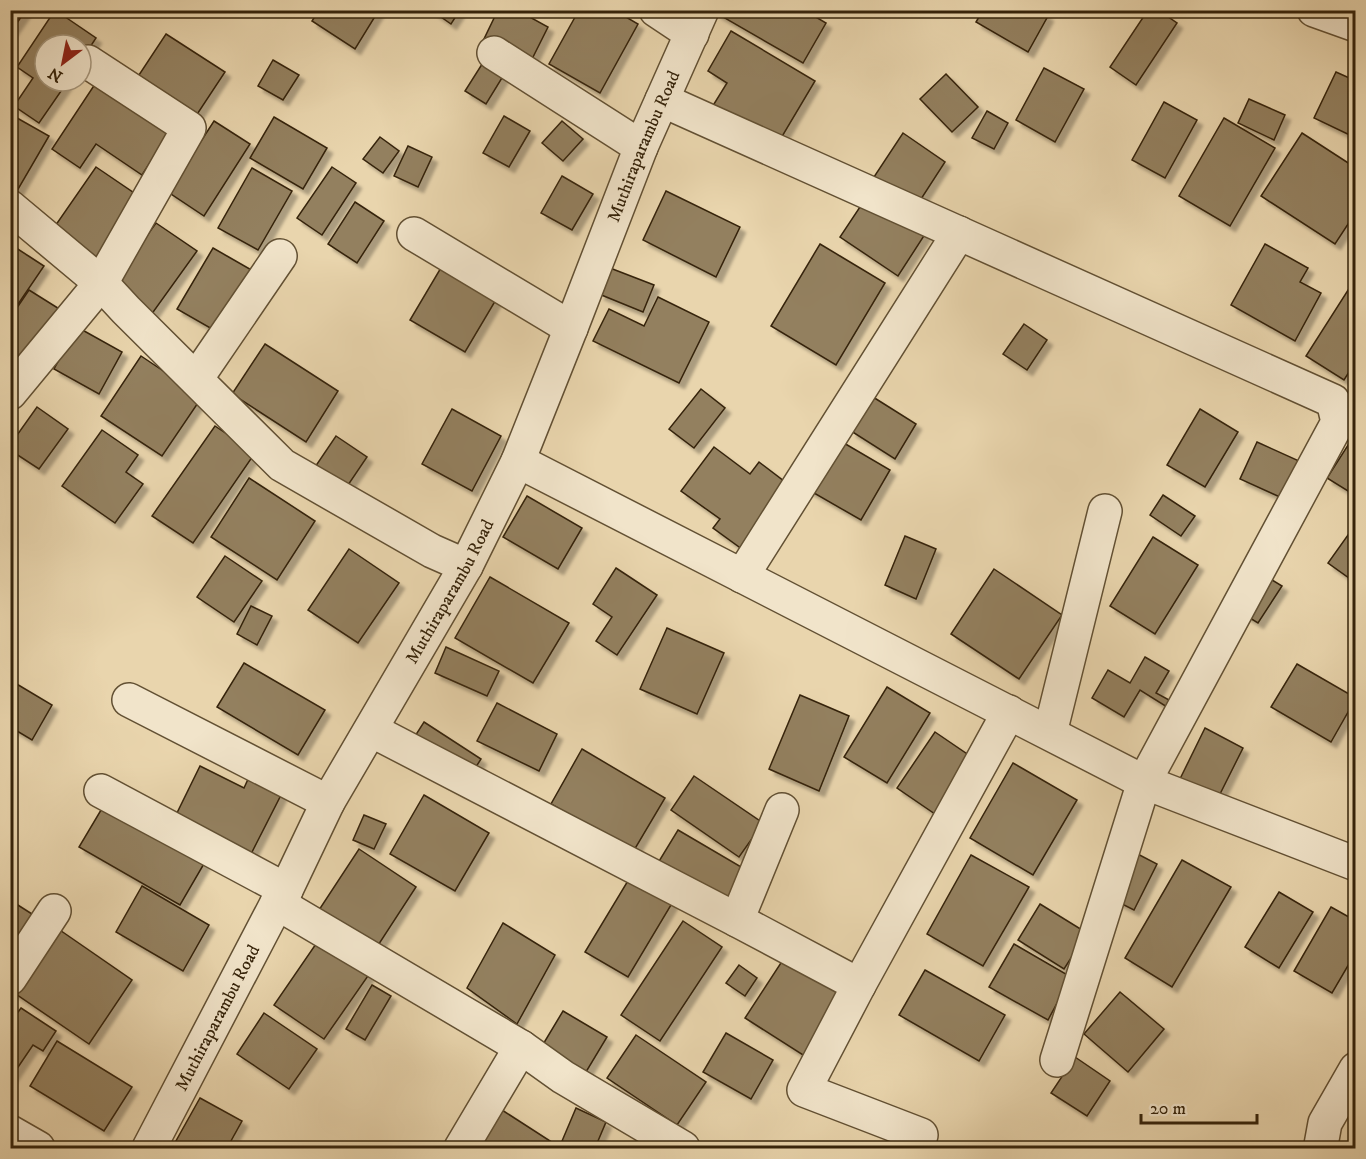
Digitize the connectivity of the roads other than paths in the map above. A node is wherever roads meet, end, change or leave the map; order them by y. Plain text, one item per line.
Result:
1 (656, 10) edge
2 (1314, 10) edge
3 (697, 22) edge
4 (1356, 25) edge
5 (494, 53) dead end
6 (93, 65) edge
7 (662, 100) junction
8 (641, 147) junction
9 (10, 207) edge
10 (959, 233) junction
11 (414, 234) dead end
12 (280, 256) dead end
13 (101, 283) junction
14 (572, 328) junction
15 (196, 379) junction
16 (10, 393) edge
17 (518, 461) junction
18 (1105, 512) dead end
19 (466, 566) junction
20 (742, 576) junction
21 (129, 700) dead end
22 (1008, 712) junction
23 (371, 730) junction
24 (1050, 733) junction
25 (1144, 782) junction
26 (101, 791) dead end
27 (328, 802) junction
28 (782, 810) dead end
29 (1356, 864) edge
30 (282, 896) junction
31 (54, 911) dead end
32 (736, 920) junction
33 (10, 978) edge
34 (859, 985) junction
35 (521, 1047) junction
36 (1057, 1060) dead end
37 (1356, 1069) edge
38 (10, 1132) edge
39 (921, 1135) dead end
40 (38, 1149) edge
41 (149, 1149) edge
42 (460, 1149) edge
43 (683, 1149) edge
44 (1323, 1149) edge

1 - 3 street
2 - 4 street
3 - 7 street, Muthiraparambu Road
5 - 8 street
6 - 13 street
7 - 8 street, Muthiraparambu Road
7 - 10 street
8 - 14 street, Muthiraparambu Road
9 - 13 street
10 - 20 street
10 - 25 street
11 - 14 street
12 - 15 street
13 - 15 street
13 - 16 street
14 - 17 street, Muthiraparambu Road
15 - 19 street
17 - 19 street, Muthiraparambu Road
17 - 20 street
18 - 24 street
19 - 23 street, Muthiraparambu Road
20 - 22 street
21 - 27 street
22 - 24 street
22 - 34 street
23 - 27 street, Muthiraparambu Road
23 - 32 street
24 - 25 street
25 - 29 street
25 - 36 street
26 - 30 street
27 - 30 street, Muthiraparambu Road
28 - 32 street
30 - 35 street
30 - 41 street, Muthiraparambu Road
31 - 33 street
32 - 34 street
34 - 39 street
35 - 42 street
35 - 43 street
37 - 44 street
38 - 40 street

